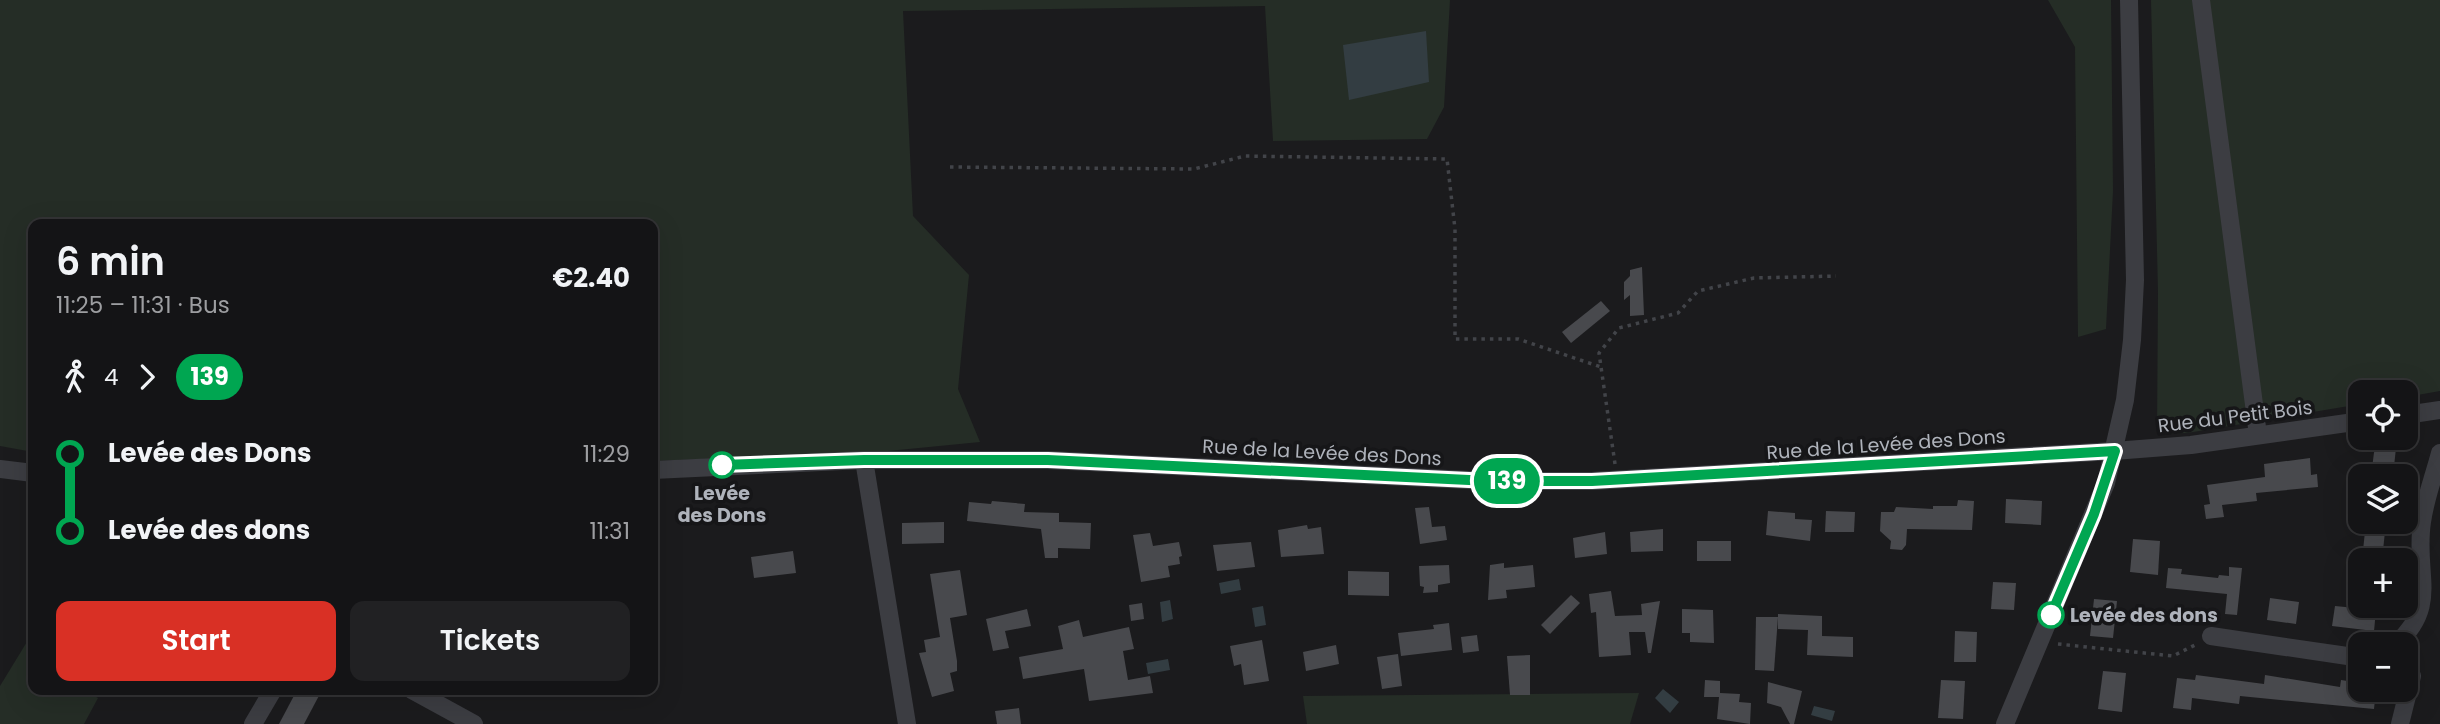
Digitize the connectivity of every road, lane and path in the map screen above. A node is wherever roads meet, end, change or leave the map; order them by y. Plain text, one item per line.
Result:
1 (2129, 0) edge
2 (2201, 0) edge
3 (950, 167) dead end
4 (1836, 276) dead end
5 (1601, 367) junction
6 (2440, 410) edge
7 (2418, 413) edge
8 (2348, 423) edge
9 (2258, 435) junction
10 (2115, 451) junction
11 (2440, 453) edge
12 (864, 460) junction
13 (0, 469) edge
14 (658, 470) edge
15 (28, 472) edge
16 (1617, 480) junction
17 (2412, 632) edge
18 (2211, 636) joint
19 (2052, 643) dead end
20 (2348, 656) edge
21 (270, 695) edge
22 (418, 695) edge
23 (2406, 702) edge
24 (442, 716) edge
25 (253, 724) edge
26 (474, 724) edge
27 (907, 724) edge
28 (2005, 724) edge
29 (2400, 724) edge

1 - 10 street
2 - 9 street
3 - 5 path
4 - 5 path
5 - 16 path
6 - 7 street
8 - 9 street, Rue du Petit Bois
9 - 10 street, Rue du Petit Bois
10 - 16 street, Rue de la Levée des Dons
10 - 28 street
11 - 17 street
12 - 14 street, Rue de la Levée des Dons
12 - 16 street, Rue de la Levée des Dons
12 - 27 street
13 - 15 street
18 - 19 path
18 - 20 street
21 - 25 street
22 - 24 street
23 - 29 street
24 - 26 street

